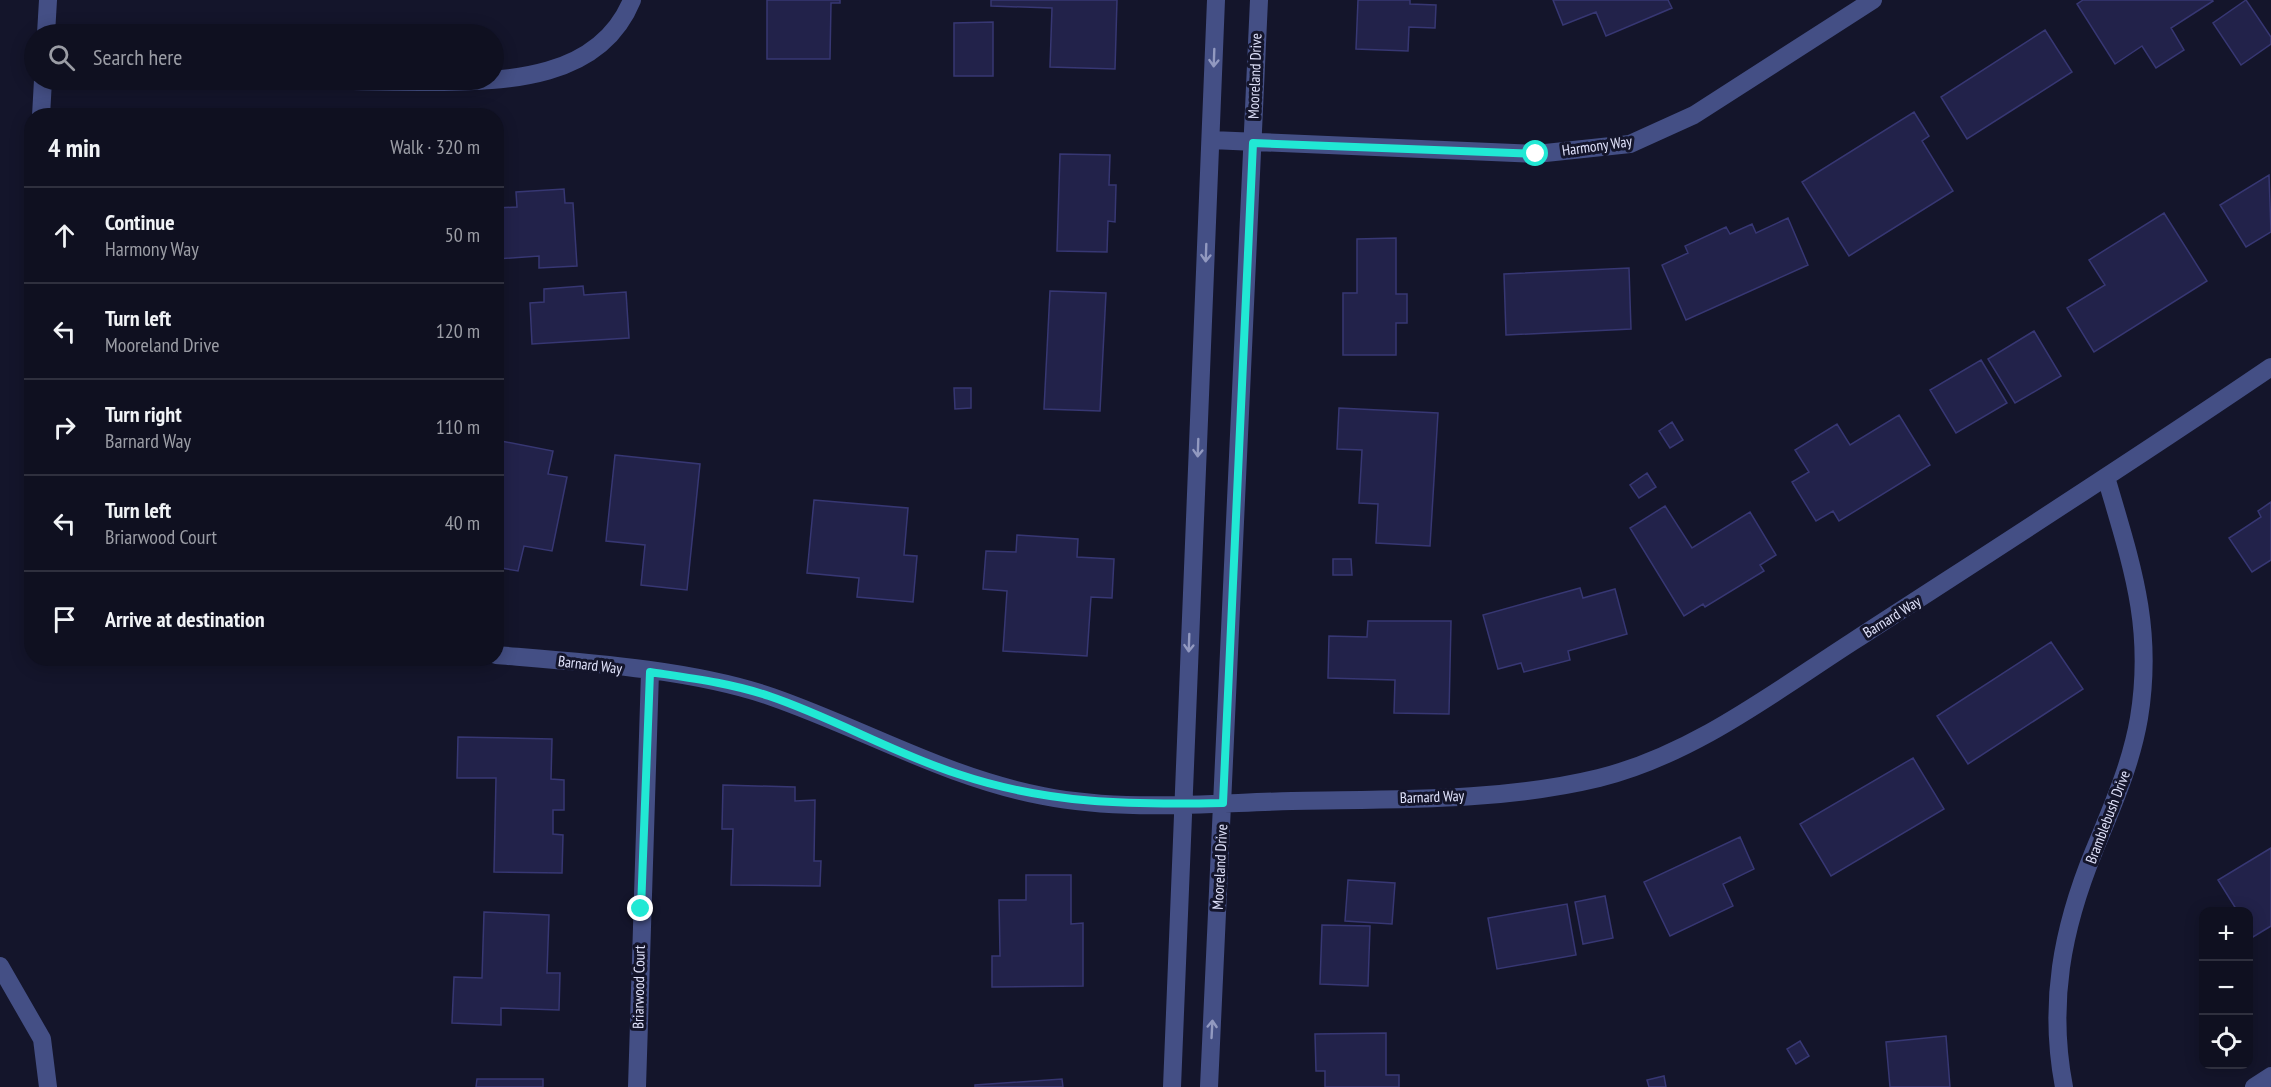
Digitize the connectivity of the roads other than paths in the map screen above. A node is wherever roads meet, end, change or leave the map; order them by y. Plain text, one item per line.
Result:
1 (48, 0) edge
2 (632, 0) edge
3 (1216, 0) edge
4 (1259, 0) edge
5 (1873, 0) edge
6 (47, 24) edge
7 (504, 80) edge
8 (42, 90) edge
9 (41, 108) edge
10 (1211, 140) junction
11 (1253, 143) junction
12 (2271, 367) edge
13 (2106, 477) junction
14 (504, 656) edge
15 (650, 672) junction
16 (1223, 803) junction
17 (1182, 804) junction
18 (0, 966) edge
19 (2271, 1076) edge
20 (48, 1087) edge
21 (637, 1087) edge
22 (1172, 1087) edge
23 (1209, 1087) edge
24 (2064, 1087) edge
25 (2254, 1087) edge

1 - 6 street
2 - 7 street
3 -> 10 street
4 - 11 street, Mooreland Drive
5 - 11 street, Harmony Way
8 - 9 street
10 - 11 street, Harmony Way
10 -> 17 street
11 - 16 street, Mooreland Drive
12 - 13 street, Barnard Way
13 - 16 street, Barnard Way
13 - 24 street, Bramblebush Drive
14 - 15 street, Barnard Way
15 - 17 street, Barnard Way
15 - 21 street, Briarwood Court
16 - 17 street, Barnard Way
23 -> 16 street, Mooreland Drive
17 - 22 street
18 - 20 street
19 - 25 street

